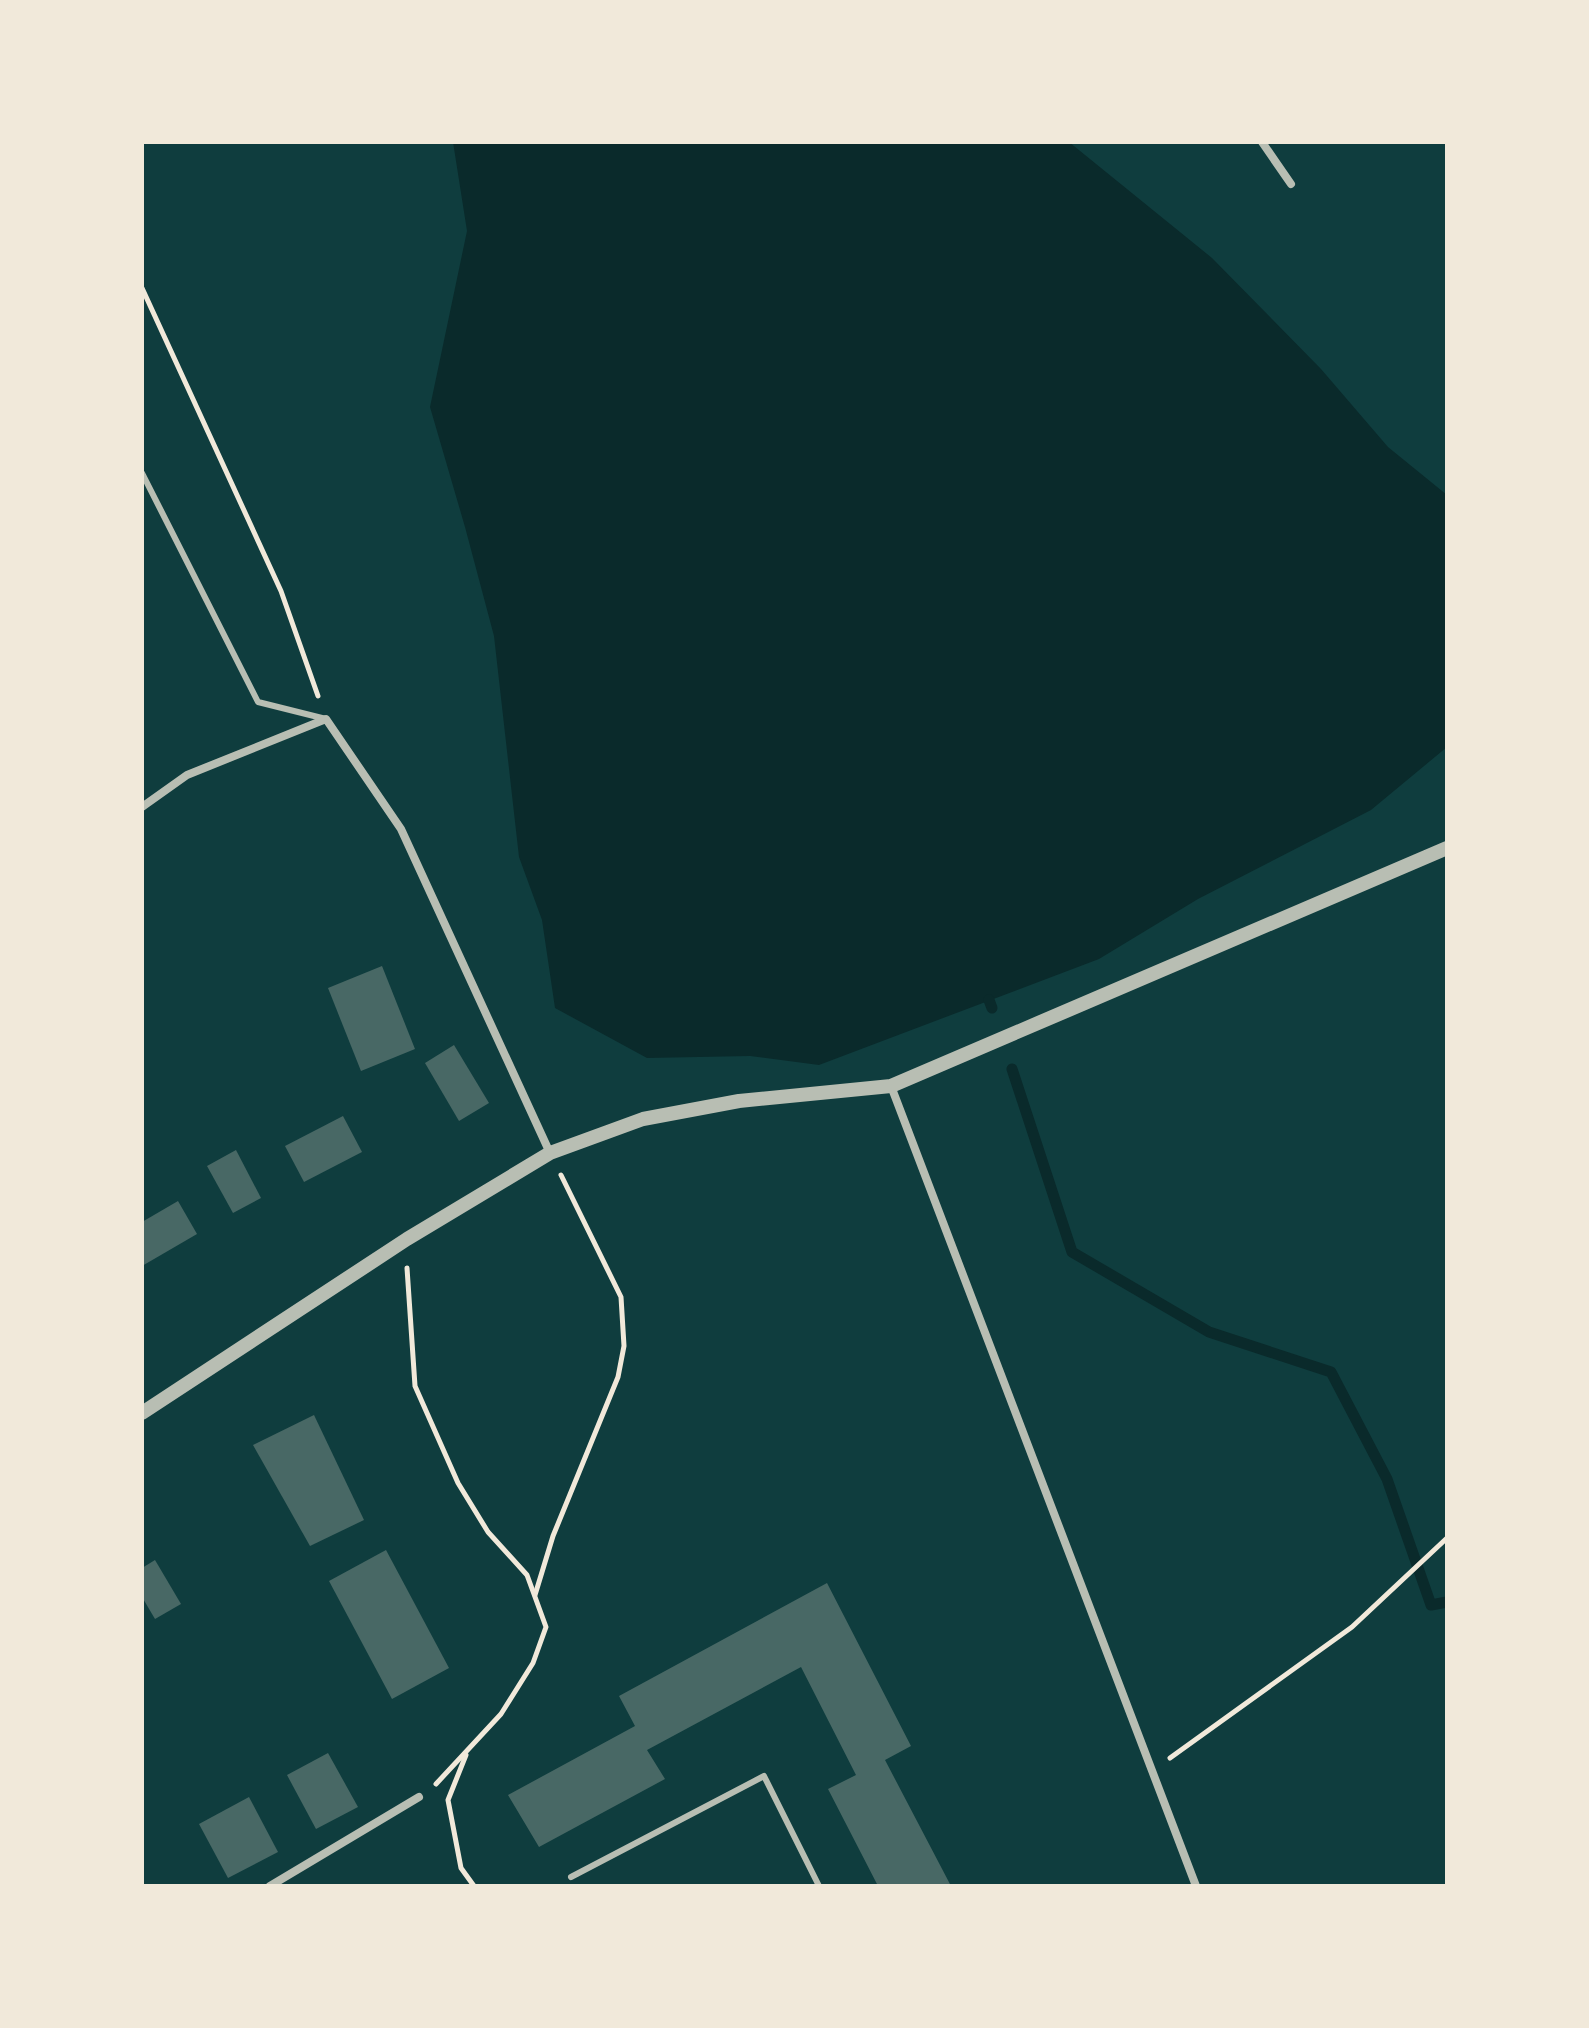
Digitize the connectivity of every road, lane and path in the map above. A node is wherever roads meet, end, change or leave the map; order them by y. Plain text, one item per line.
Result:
1 (1262, 142) edge
2 (1291, 184) dead end
3 (142, 288) edge
4 (142, 473) edge
5 (326, 719) junction
6 (142, 807) edge
7 (1447, 848) edge
8 (891, 1086) junction
9 (550, 1153) junction
10 (407, 1239) junction
11 (142, 1413) edge
12 (1447, 1538) edge
13 (535, 1596) junction
14 (467, 1751) junction
15 (1153, 1770) junction
16 (419, 1797) joint
17 (571, 1877) dead end
18 (270, 1886) edge
19 (474, 1886) edge
20 (819, 1886) edge
21 (1196, 1886) edge

1 - 2 street
3 - 5 path
4 - 5 lane
5 - 6 street
5 - 9 street
7 - 8 street
8 - 9 street
8 - 15 street
9 - 10 street
9 - 13 path
10 - 11 street
10 - 13 path
12 - 15 path
13 - 14 path
14 - 16 path
14 - 19 path
15 - 21 street
16 - 18 street
17 - 20 lane

